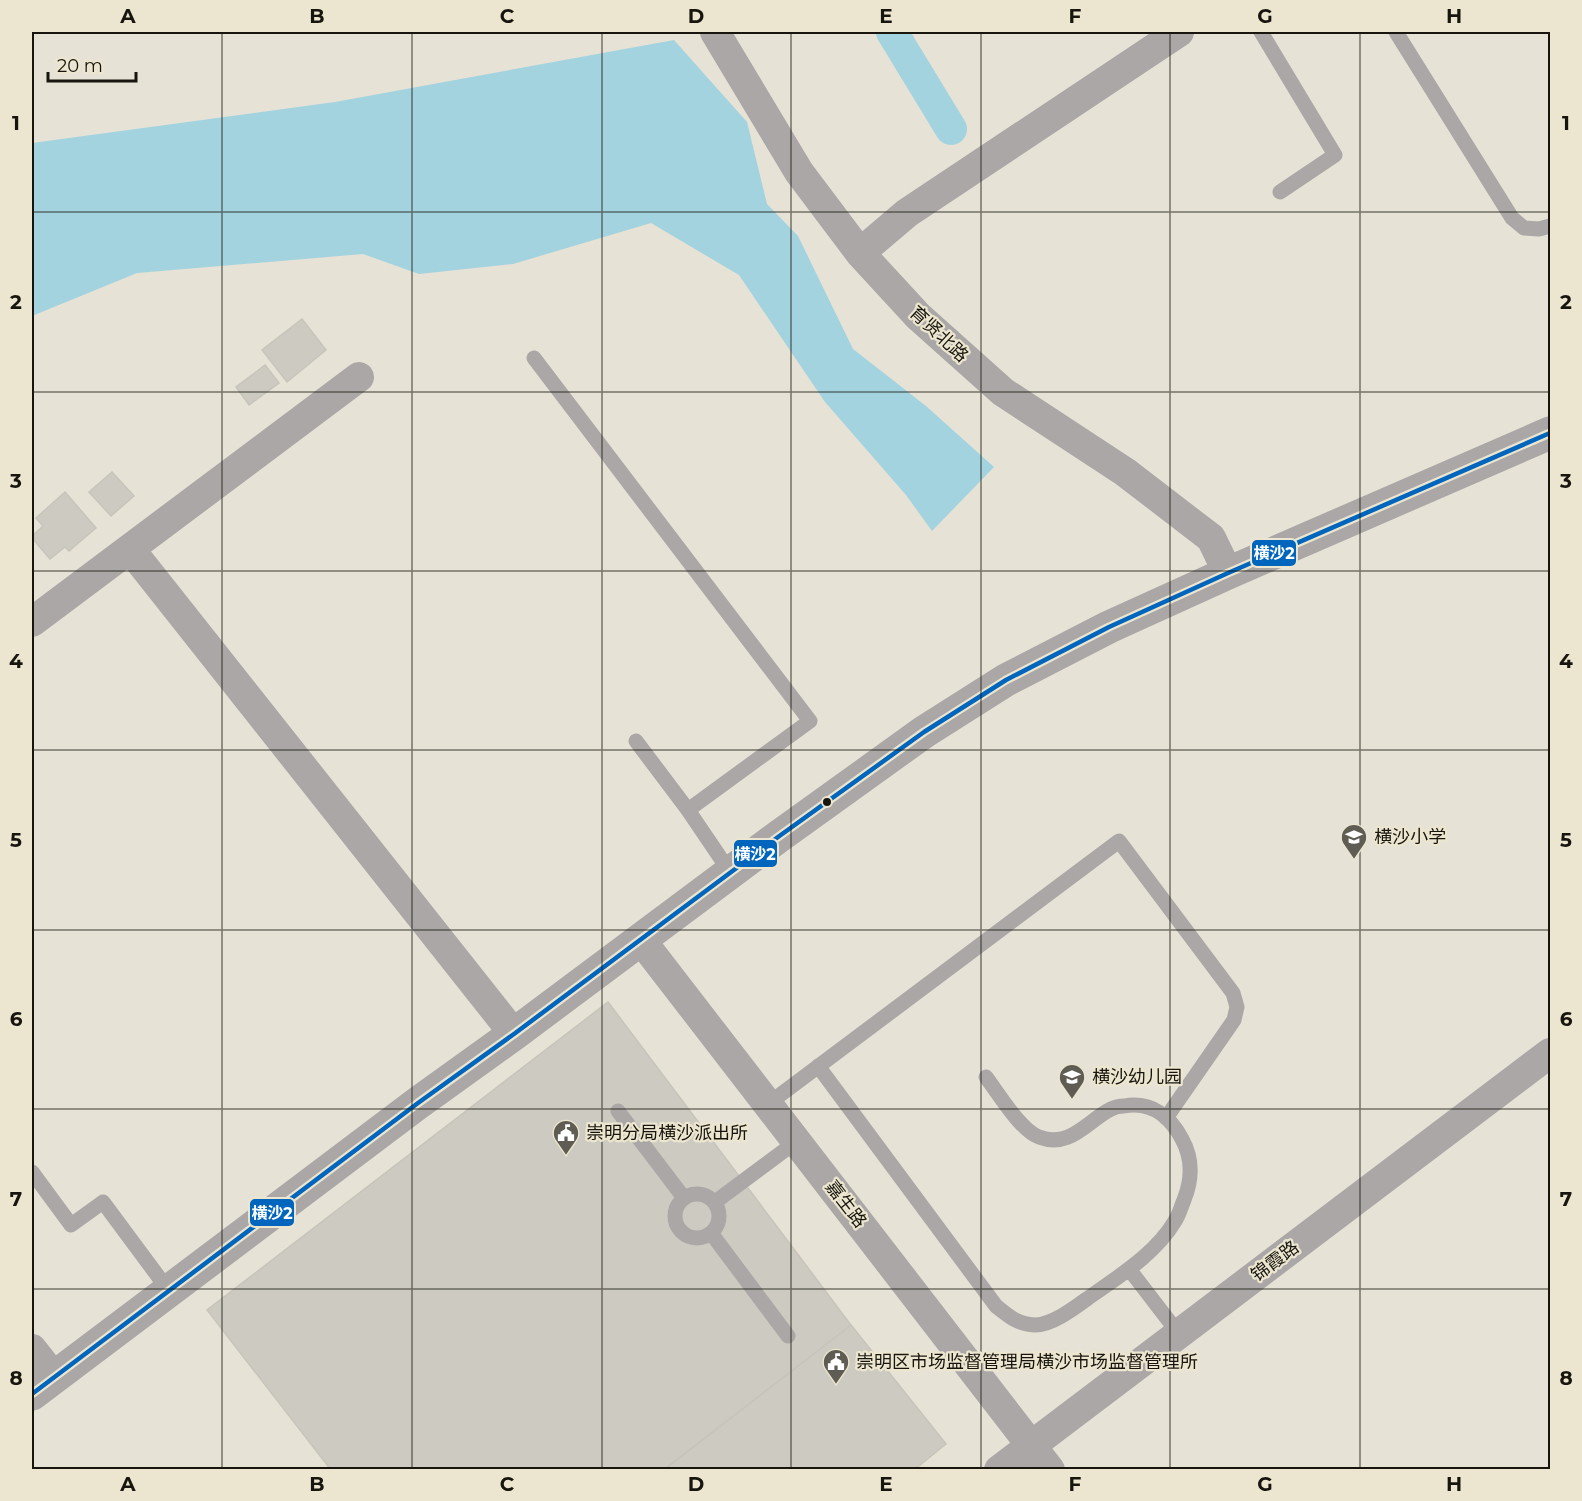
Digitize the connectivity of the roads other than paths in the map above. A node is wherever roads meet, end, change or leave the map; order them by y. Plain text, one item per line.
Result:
1 (715, 32) edge
2 (1179, 32) edge
3 (1261, 32) edge
4 (1396, 32) edge
5 (1280, 192) dead end
6 (1551, 226) edge
7 (860, 253) junction
8 (534, 358) dead end
9 (358, 377) dead end
10 (1551, 433) edge
11 (130, 549) junction
12 (1228, 573) junction
13 (32, 622) edge
14 (636, 741) dead end
15 (688, 810) junction
16 (730, 872) junction
17 (641, 939) junction
18 (514, 1034) junction
19 (1551, 1053) edge
20 (818, 1066) junction
21 (986, 1077) dead end
22 (768, 1104) junction
23 (618, 1111) dead end
24 (1167, 1118) junction
25 (797, 1141) junction
26 (32, 1172) edge
27 (684, 1198) junction
28 (716, 1202) junction
29 (711, 1233) junction
30 (1129, 1269) junction
31 (169, 1291) junction
32 (1179, 1334) junction
33 (788, 1336) dead end
34 (32, 1349) edge
35 (43, 1386) edge
36 (1032, 1445) junction
37 (999, 1470) edge
38 (1050, 1470) edge

1 - 7 street, 育贤北路
2 - 7 street
3 - 5 lane
4 - 6 lane
7 - 12 street, 育贤北路
8 - 15 lane
9 - 11 street
10 - 12 street
11 - 13 street
11 - 18 street
12 - 16 street
14 - 15 lane
15 - 16 lane
16 - 17 street
17 - 18 street
17 - 22 street, 嘉生路
18 - 31 street
19 - 32 street, 锦霞路
20 - 22 lane
20 - 24 lane
20 - 30 lane
21 - 24 lane
22 - 25 street, 嘉生路
23 - 27 lane
24 - 30 lane
25 - 28 lane
25 - 36 street, 嘉生路
26 - 31 lane
27 - 28 lane
27 - 29 lane
28 - 29 lane
29 - 33 lane
30 - 32 lane
31 - 35 street
32 - 36 street, 锦霞路
34 - 35 street
36 - 37 street, 锦霞路
36 - 38 street, 嘉生路

